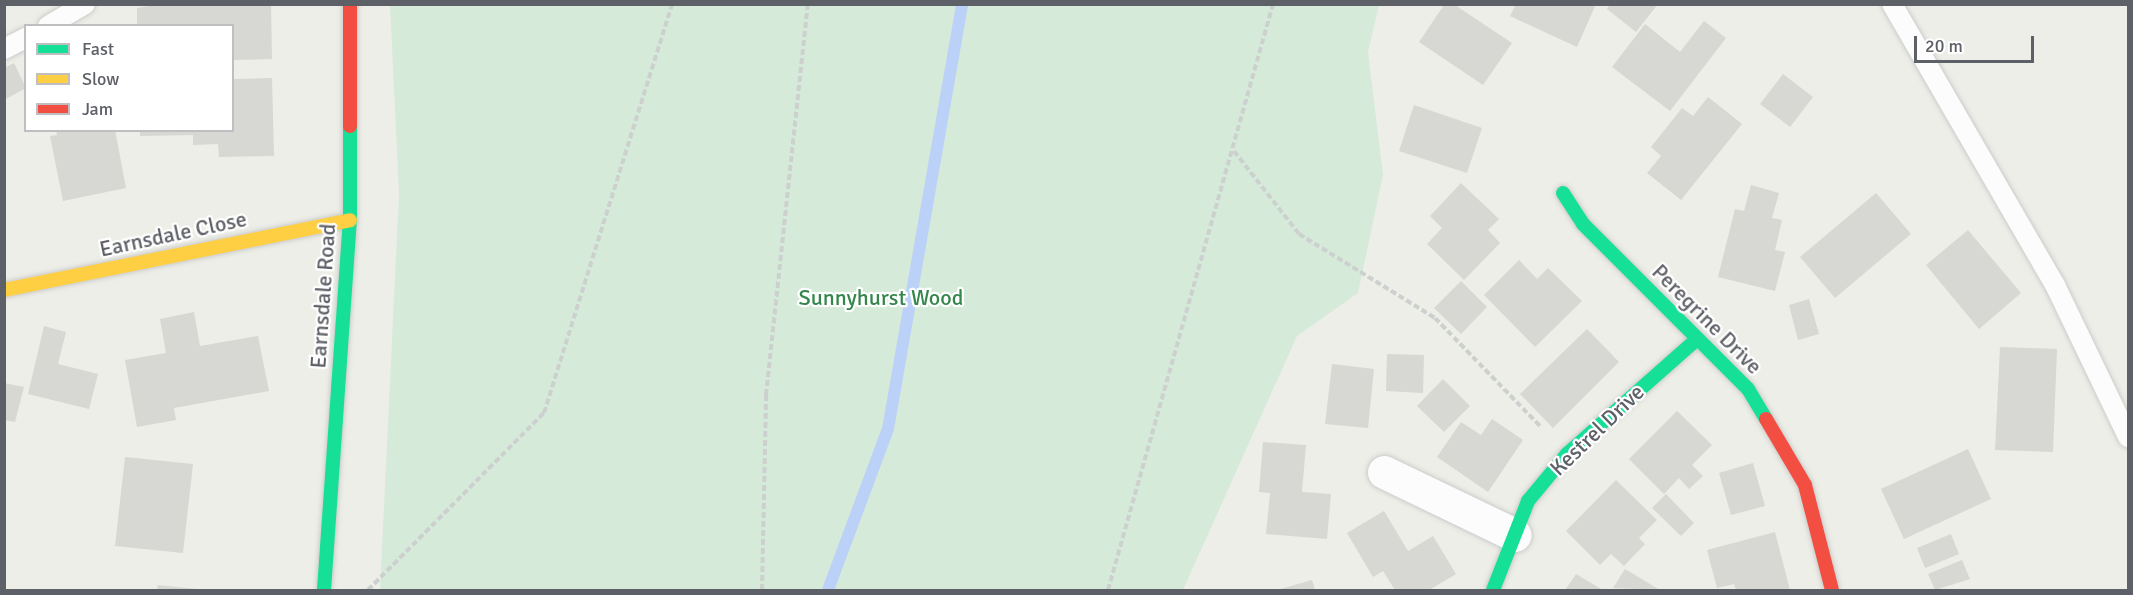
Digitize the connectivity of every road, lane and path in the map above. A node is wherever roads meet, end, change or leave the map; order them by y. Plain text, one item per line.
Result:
1 (85, 4) edge
2 (350, 4) edge
3 (672, 4) edge
4 (808, 4) edge
5 (1273, 4) edge
6 (1892, 4) edge
7 (51, 24) edge
8 (24, 39) edge
9 (4, 49) edge
10 (1234, 152) junction
11 (1563, 193) dead end
12 (350, 220) junction
13 (4, 290) edge
14 (1697, 339) junction
15 (2128, 437) edge
16 (1567, 454) junction
17 (1384, 472) dead end
18 (1515, 534) junction
19 (324, 591) edge
20 (368, 591) edge
21 (762, 591) edge
22 (1108, 591) edge
23 (1493, 591) edge
24 (1832, 591) edge

1 - 7 lane
2 - 12 street, Earnsdale Road
3 - 20 path
4 - 21 path
5 - 10 path
6 - 15 lane
8 - 9 lane
10 - 16 path
10 - 22 path
11 - 14 street, Peregrine Drive
12 - 13 street, Earnsdale Close
12 - 19 street, Earnsdale Road
14 - 16 street, Kestrel Drive
14 - 24 street, Peregrine Drive
16 - 18 street, Kestrel Drive
17 - 18 street
18 - 23 street, Kestrel Drive

